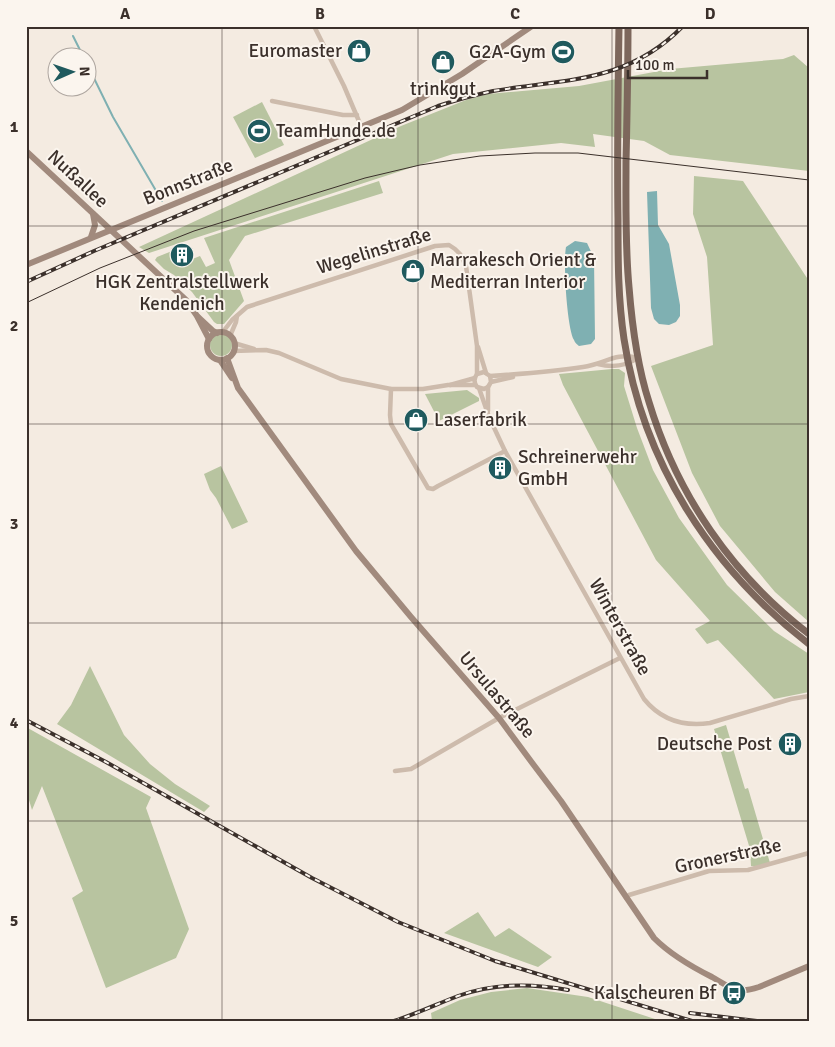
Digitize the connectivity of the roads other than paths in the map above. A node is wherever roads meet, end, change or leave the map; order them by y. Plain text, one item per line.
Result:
1 (314, 26) edge
2 (532, 26) edge
3 (619, 26) edge
4 (628, 26) edge
5 (272, 101) dead end
6 (356, 115) junction
7 (361, 126) junction
8 (26, 151) edge
9 (93, 214) junction
10 (110, 229) junction
11 (91, 237) junction
12 (26, 265) edge
13 (197, 316) junction
14 (237, 316) junction
15 (219, 333) junction
16 (230, 336) junction
17 (209, 339) junction
18 (234, 343) junction
19 (477, 346) junction
20 (255, 350) junction
21 (233, 351) junction
22 (627, 355) junction
23 (638, 358) junction
24 (224, 359) junction
25 (598, 364) junction
26 (629, 364) junction
27 (488, 374) junction
28 (515, 375) junction
29 (476, 376) junction
30 (448, 385) junction
31 (490, 385) junction
32 (477, 386) junction
33 (391, 389) junction
34 (487, 412) junction
35 (505, 451) junction
36 (809, 634) edge
37 (809, 644) edge
38 (620, 658) junction
39 (809, 696) edge
40 (499, 718) junction
41 (395, 772) dead end
42 (809, 854) edge
43 (626, 898) junction
44 (809, 966) edge

1 - 6 street
2 - 7 street, Bonnstraße
3 - 22 main road
4 - 23 main road
5 - 6 street
6 - 7 street
7 - 10 street, Bonnstraße
8 - 9 street, Nußallee
9 - 10 street, Nußallee
9 - 11 street
10 - 11 street, Bonnstraße
10 - 13 street, Ursulastraße
11 - 12 street, Bonnstraße
13 - 15 street, Ursulastraße
13 - 17 street, Ursulastraße
14 - 15 street, Wegelinstraße
14 - 16 street
14 - 19 street, Wegelinstraße
15 - 16 street, Ursulastraße
15 - 17 street
16 - 18 street
17 - 24 street, Ursulastraße
18 - 20 street
18 - 21 street
19 - 27 street, Wegelinstraße
19 - 29 street, Wegelinstraße
20 - 21 street
20 - 33 street
21 - 24 street
22 - 23 street
22 - 25 street
22 - 26 main road
23 - 26 street
23 - 36 main road
24 - 40 street, Ursulastraße
25 - 26 street
25 - 28 street
26 - 37 main road
27 - 28 street
27 - 29 street
27 - 31 street
28 - 31 street
29 - 30 street
29 - 32 street
30 - 32 street
30 - 33 street
31 - 32 street
31 - 34 street, Winterstraße
32 - 34 street, Winterstraße
33 - 35 street
34 - 35 street, Winterstraße
35 - 38 street, Winterstraße
38 - 39 street, Winterstraße
38 - 40 street
40 - 41 street
40 - 43 street, Ursulastraße
42 - 43 street, Gronerstraße
43 - 44 street, Ursulastraße

